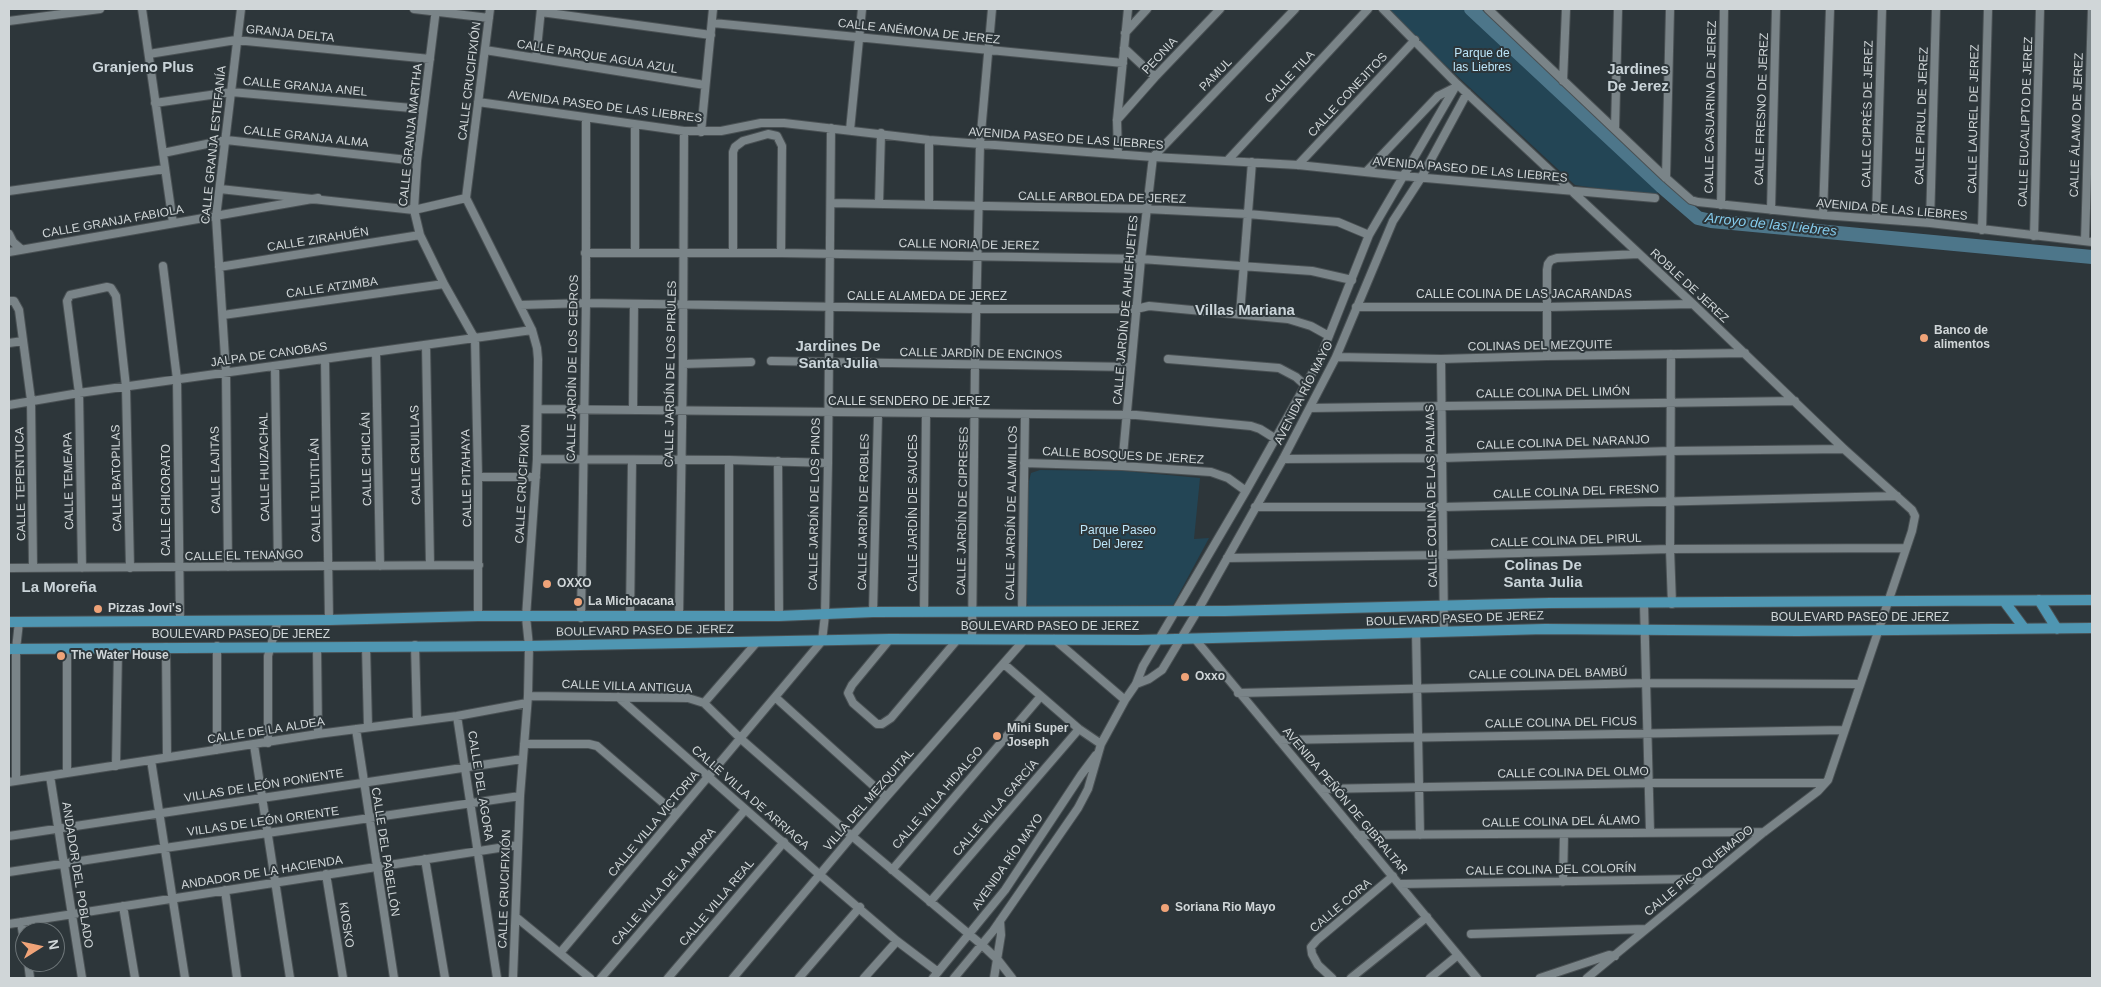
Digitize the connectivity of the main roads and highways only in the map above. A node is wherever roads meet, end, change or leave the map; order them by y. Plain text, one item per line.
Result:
1 (2039, 600) junction
2 (2092, 600) edge
3 (2004, 601) junction
4 (14, 622) edge
5 (2024, 628) junction
6 (2057, 628) junction
7 (2092, 628) edge
8 (12, 649) edge

1 - 2 main road, BOULEVARD PASEO DE JEREZ
1 - 3 main road, BOULEVARD PASEO DE JEREZ
1 - 6 main road
3 - 4 main road, BOULEVARD PASEO DE JEREZ
3 - 5 main road
5 - 6 main road, BOULEVARD PASEO DE JEREZ
5 - 8 main road, BOULEVARD PASEO DE JEREZ
6 - 7 main road, BOULEVARD PASEO DE JEREZ

